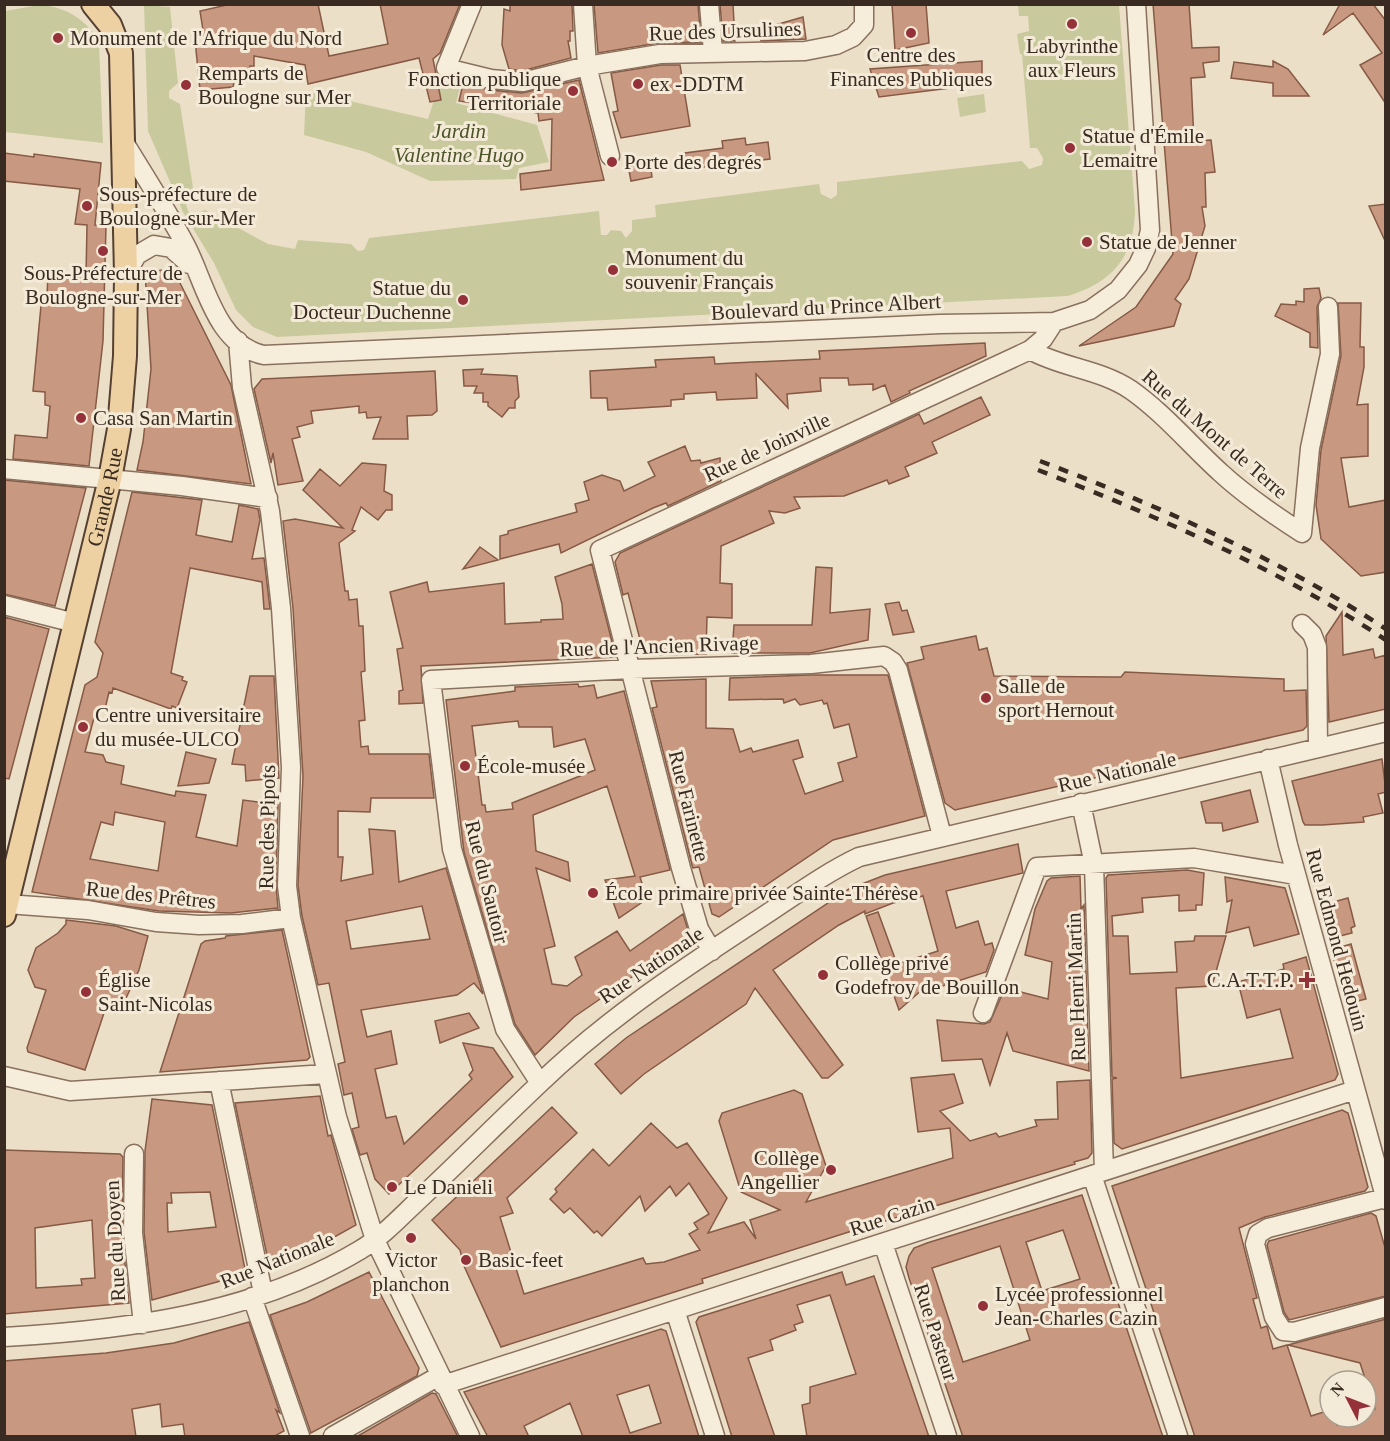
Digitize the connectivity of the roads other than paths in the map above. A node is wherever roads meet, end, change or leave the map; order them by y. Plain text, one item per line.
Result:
1 (472, 4) edge
2 (583, 4) edge
3 (709, 4) edge
4 (864, 4) edge
5 (1136, 4) edge
6 (98, 6) edge
7 (713, 52) junction
8 (587, 66) junction
9 (124, 142) junction
10 (610, 156) dead end
11 (126, 274) junction
12 (198, 275) junction
13 (1328, 307) dead end
14 (1054, 322) junction
15 (238, 341) junction
16 (1030, 350) junction
17 (4, 468) edge
18 (110, 479) junction
19 (268, 498) junction
20 (4, 605) edge
21 (75, 623) junction
22 (1302, 624) dead end
23 (631, 669) junction
24 (431, 680) joint
25 (1386, 732) edge
26 (1318, 747) junction
27 (1268, 759) junction
28 (1081, 803) junction
29 (942, 836) junction
30 (1094, 865) junction
31 (1296, 874) junction
32 (6, 910) edge
33 (291, 918) junction
34 (712, 951) junction
35 (983, 1013) dead end
36 (326, 1074) junction
37 (4, 1076) edge
38 (219, 1081) junction
39 (540, 1083) junction
40 (1355, 1090) junction
41 (134, 1154) dead end
42 (1098, 1173) junction
43 (1385, 1199) edge
44 (375, 1240) junction
45 (883, 1242) junction
46 (258, 1295) junction
47 (1386, 1307) edge
48 (675, 1310) junction
49 (143, 1324) junction
50 (4, 1336) edge
51 (441, 1380) junction
52 (300, 1437) edge
53 (333, 1437) edge
54 (470, 1437) edge
55 (715, 1437) edge
56 (946, 1437) edge
57 (1178, 1437) edge

1 - 8 street, Rue des Ursulines
2 - 8 street
3 - 7 street
4 - 7 street, Rue des Ursulines
5 - 14 street, Boulevard du Prince Albert
6 - 9 main road, Grande Rue
7 - 8 street, Rue des Ursulines
8 - 10 street
9 - 11 main road, Grande Rue
9 - 12 street
11 - 12 street
11 - 18 main road, Grande Rue
12 - 15 street
13 - 16 street, Rue du Mont de Terre
14 - 15 street, Boulevard du Prince Albert
14 - 16 street, Rue de Joinville
15 - 19 street, Rue des Pipots
16 - 23 street, Rue de Joinville
17 - 18 street
18 - 19 street
18 - 21 main road, Grande Rue
19 - 33 street, Rue des Pipots
20 - 21 street
21 - 32 main road, Grande Rue
22 - 26 street
23 - 24 street, Rue de l'Ancien Rivage
23 - 29 street, Rue de l'Ancien Rivage
23 - 34 street, Rue Farinette
24 - 39 street, Rue du Sautoir
25 - 26 street, Rue Nationale
26 - 27 street, Rue Nationale
27 - 28 street, Rue Nationale
27 - 31 street, Rue Edmond Hedouin
28 - 29 street, Rue Nationale
28 - 30 street, Rue Henri Martin
29 - 34 street, Rue Nationale
30 - 31 street
30 - 35 street
30 - 42 street, Rue Henri Martin
31 - 40 street, Rue Edmond Hedouin
32 - 33 street, Rue des Prêtres
33 - 36 street, Rue des Pipots
34 - 39 street, Rue Nationale
36 - 38 street
36 - 44 street, Rue des Pipots
37 - 38 street
38 - 46 street
39 - 44 street, Rue Nationale
40 - 42 street, Rue Cazin
40 - 43 street, Rue Edmond Hedouin
41 - 49 street, Rue du Doyen
42 - 45 street, Rue Cazin
42 - 57 street, Rue Henri Martin
43 - 47 street
44 - 46 street, Rue Nationale
44 - 51 street, Rue des Pipots
45 - 48 street, Rue Cazin
45 - 56 street, Rue Pasteur
46 - 49 street, Rue Nationale
46 - 52 street
48 - 51 street, Rue Cazin
48 - 55 street
49 - 50 street, Rue Nationale
51 - 53 street, Rue Cazin
51 - 54 street, Rue des Pipots

